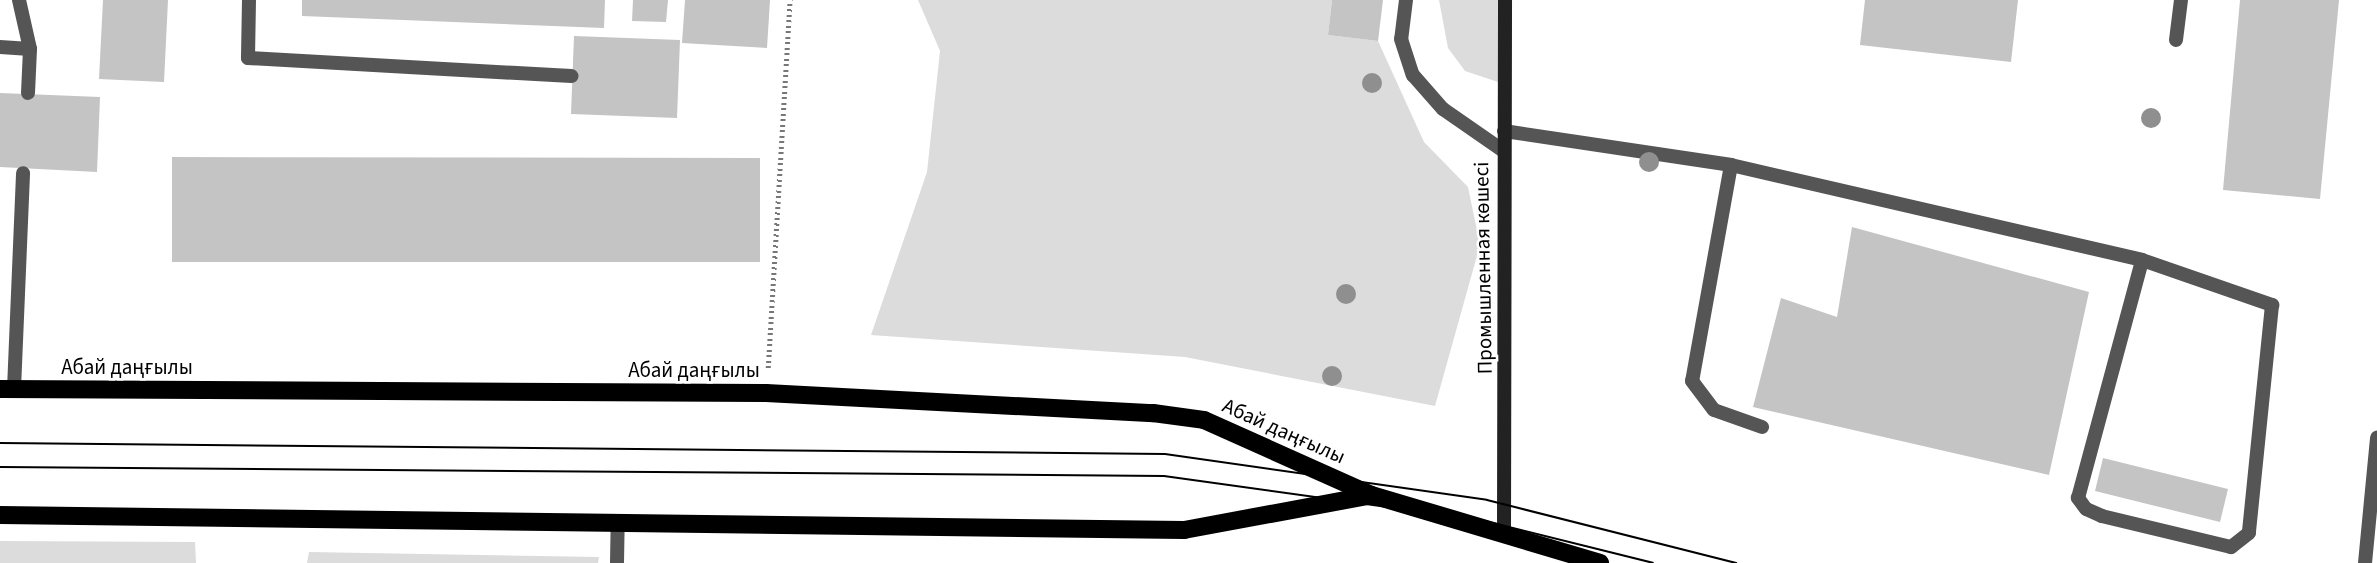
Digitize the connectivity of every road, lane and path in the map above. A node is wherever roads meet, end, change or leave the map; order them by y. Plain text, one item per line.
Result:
1 (19, 0) edge
2 (249, 0) edge
3 (790, 0) edge
4 (1406, 0) edge
5 (1505, 0) edge
6 (2181, 0) edge
7 (2176, 40) dead end
8 (0, 47) edge
9 (30, 49) junction
10 (572, 76) dead end
11 (28, 93) dead end
12 (1504, 131) junction
13 (1502, 150) junction
14 (1731, 165) junction
15 (23, 173) dead end
16 (2142, 260) junction
17 (7, 389) edge
18 (766, 393) junction
19 (1762, 427) dead end
20 (2377, 438) edge
21 (1372, 495) junction
22 (0, 515) edge
23 (618, 524) junction
24 (1504, 534) junction
25 (617, 563) edge
26 (1600, 563) edge
27 (2365, 563) edge

1 - 9 lane
2 - 10 lane
3 - 18 path
4 - 13 lane
5 - 12 main road, Промышленная көшесі
6 - 7 lane
8 - 9 lane
9 - 11 lane
12 - 13 main road, Промышленная көшесі
12 - 14 lane
13 - 24 main road, Промышленная көшесі
14 - 16 lane
14 - 19 lane
15 - 17 lane
16 - 16 lane
17 - 18 main road, Абай даңғылы
18 - 21 main road, Абай даңғылы
20 - 27 lane
21 - 23 main road, Абай даңғылы
21 - 24 main road, Абай даңғылы
22 - 23 main road, Абай даңғылы
23 - 25 lane
24 - 26 main road, Абай даңғылы

